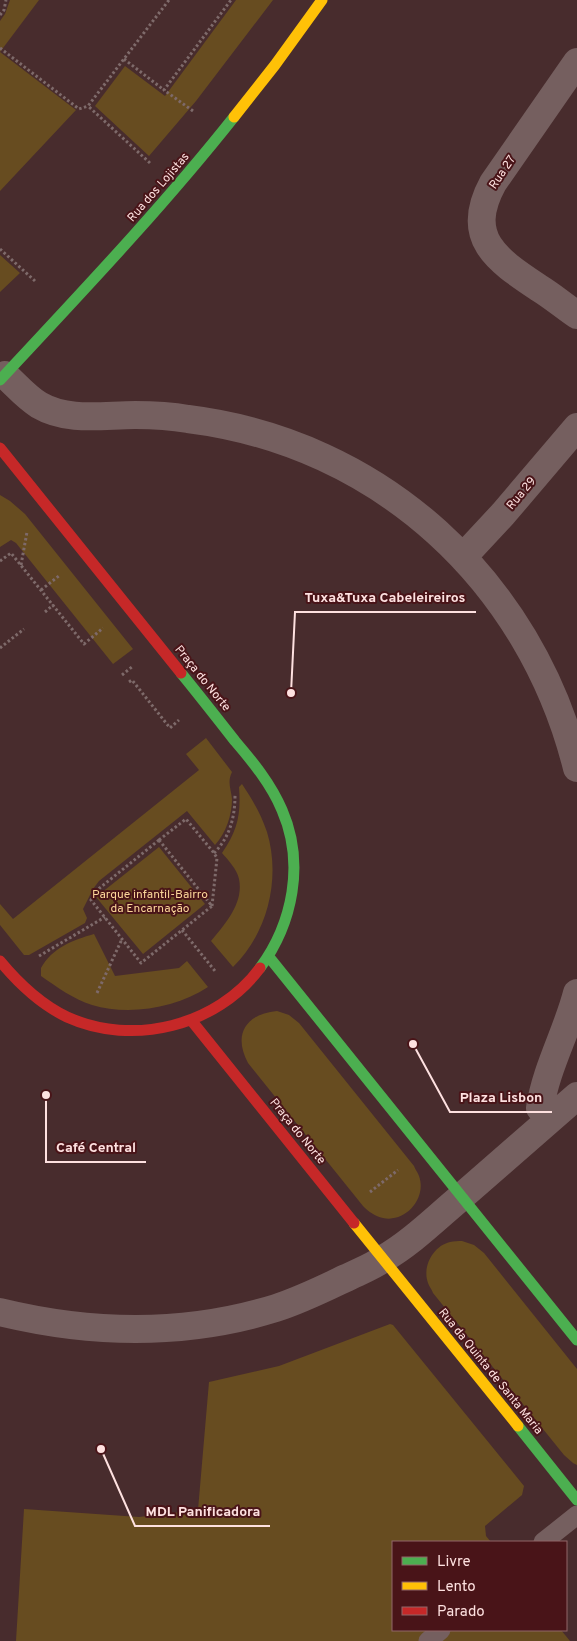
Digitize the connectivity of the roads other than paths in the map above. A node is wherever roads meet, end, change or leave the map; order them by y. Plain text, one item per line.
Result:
1 (322, 0) edge
2 (577, 62) edge
3 (577, 315) edge
4 (3, 377) edge
5 (577, 427) edge
6 (0, 448) edge
7 (462, 557) junction
8 (577, 768) edge
9 (269, 957) junction
10 (0, 961) edge
11 (577, 993) edge
12 (191, 1020) junction
13 (577, 1096) edge
14 (550, 1119) junction
15 (461, 1196) junction
16 (384, 1259) junction
17 (0, 1312) edge
18 (31, 1320) junction
19 (0, 1321) edge
20 (577, 1340) edge
21 (577, 1500) edge
22 (577, 1515) edge
23 (544, 1541) edge
24 (440, 1631) edge
25 (428, 1641) edge

1 - 4 street, Rua dos Lojistas
2 - 3 street, Rua 27
4 - 7 street
5 - 7 street, Rua 29
6 - 9 street, Praça do Norte
7 - 8 street
9 - 12 street, Praça do Norte
9 - 15 street
10 - 12 street, Praça do Norte
11 - 14 street
12 - 16 street, Praça do Norte
13 - 14 street
14 - 15 street
15 - 16 street
15 - 20 street
16 - 18 street
16 - 21 street, Rua da Quinta de Santa Maria
17 - 18 street
18 - 19 street
22 - 23 lane
24 - 25 lane

